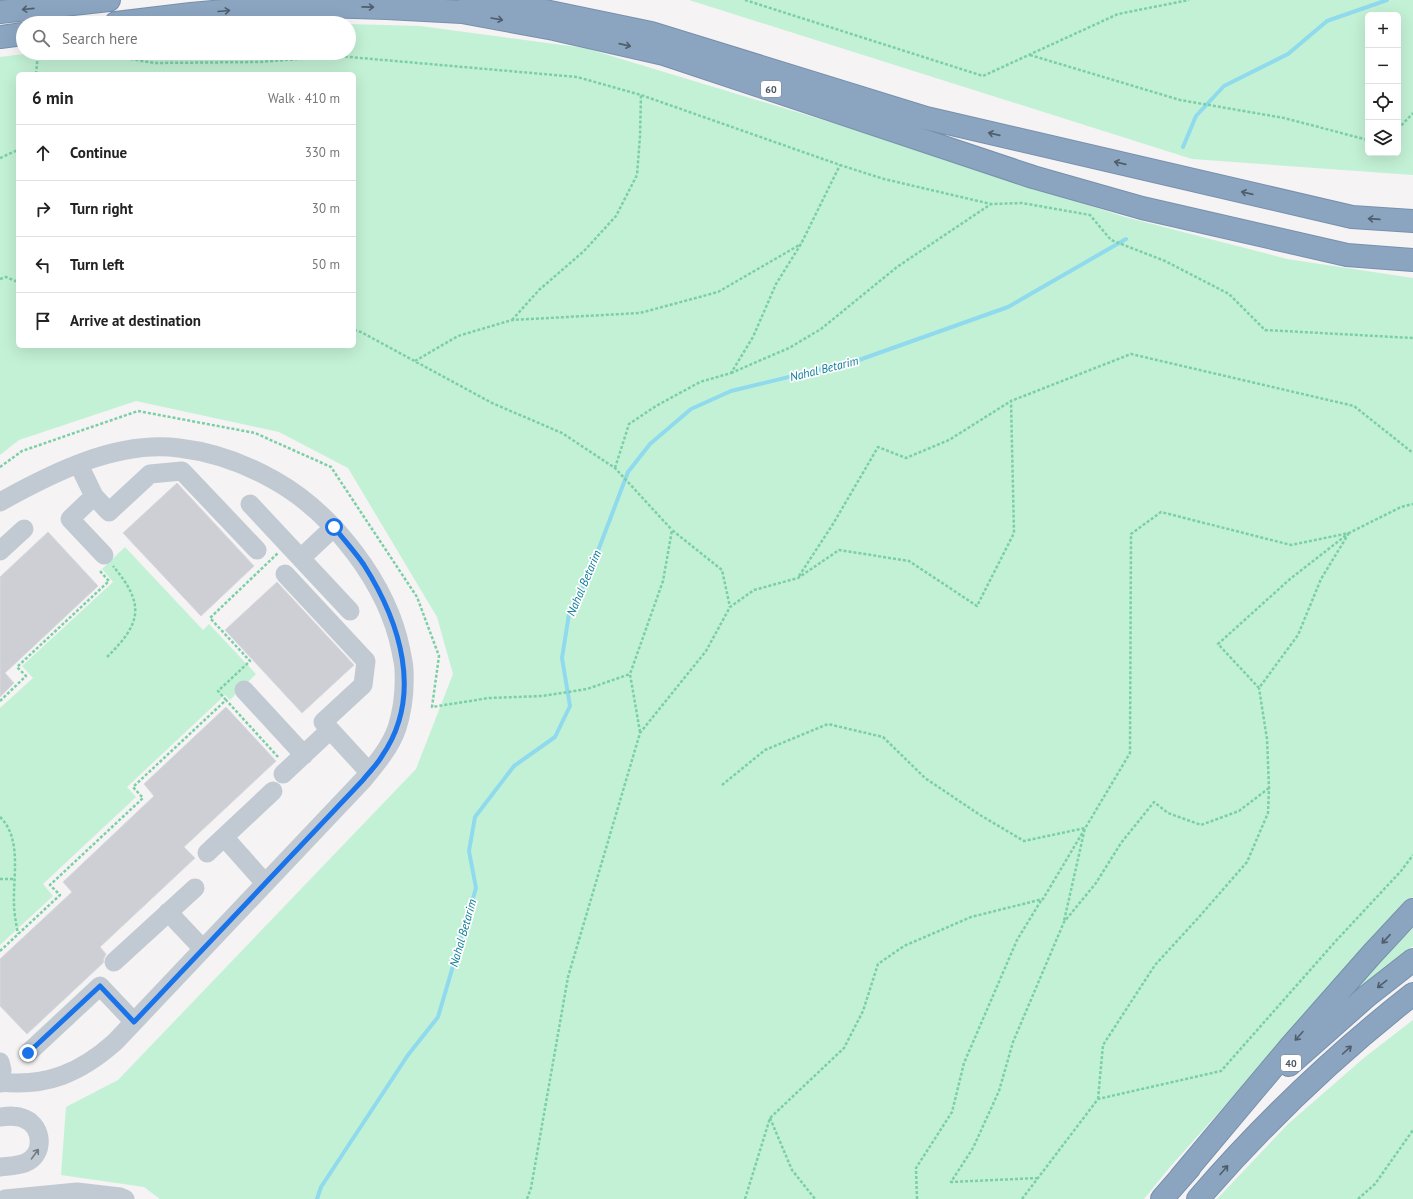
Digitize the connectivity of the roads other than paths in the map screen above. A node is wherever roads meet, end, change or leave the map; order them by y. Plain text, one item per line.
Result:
1 (109, 0) edge
2 (470, 0) edge
3 (0, 12) edge
4 (174, 16) edge
5 (16, 35) edge
6 (0, 37) edge
7 (1413, 221) edge
8 (1413, 260) edge
9 (79, 464) junction
10 (94, 496) junction
11 (0, 502) edge
12 (250, 504) dead end
13 (334, 527) junction
14 (24, 529) dead end
15 (257, 550) dead end
16 (0, 551) edge
17 (106, 558) road end
18 (301, 558) junction
19 (285, 574) dead end
20 (350, 611) dead end
21 (244, 690) dead end
22 (330, 730) junction
23 (304, 755) junction
24 (286, 772) road end
25 (369, 772) junction
26 (273, 791) dead end
27 (224, 837) junction
28 (206, 853) dead end
29 (266, 883) junction
30 (195, 888) dead end
31 (1413, 910) edge
32 (168, 912) junction
33 (202, 949) junction
34 (1413, 960) edge
35 (114, 962) dead end
36 (1413, 994) edge
37 (134, 1022) junction
38 (28, 1053) dead end
39 (0, 1062) edge
40 (1, 1082) edge
41 (0, 1117) edge
42 (0, 1167) edge
43 (1180, 1178) junction
44 (5, 1199) edge
45 (125, 1199) edge
46 (1162, 1199) edge
47 (1198, 1199) edge

1 -> 3 highway
7 -> 2 highway, 60
4 -> 8 highway, 60
5 - 6 highway
9 - 10 street
9 - 11 street
9 - 13 street
10 - 15 street
10 - 17 street
12 - 18 street
13 - 18 street
13 - 25 street
14 - 16 street
18 - 20 street
19 - 22 street
21 - 23 street
22 - 23 street
22 - 25 street
23 - 24 street
25 - 29 street
26 - 27 street
27 - 28 street
27 - 29 street
29 - 33 street
30 - 32 street
31 -> 43 highway
32 - 33 street
32 - 35 street
33 - 37 street
34 -> 43 highway, 40
47 -> 36 highway, 40
37 - 38 street
37 - 40 street
39 - 40 street
42 -> 41 street
43 - 46 highway, 40
44 - 45 street

